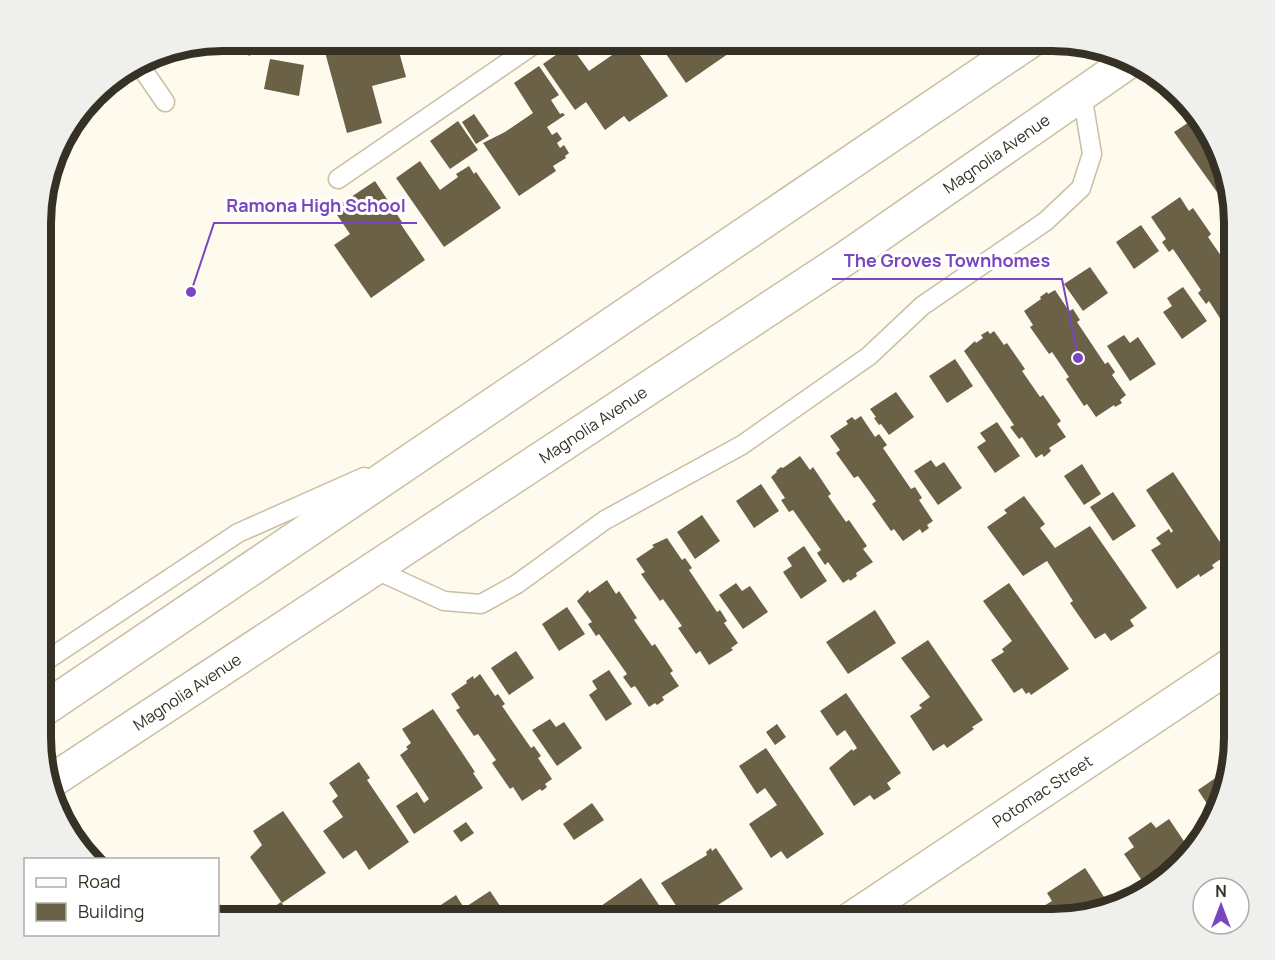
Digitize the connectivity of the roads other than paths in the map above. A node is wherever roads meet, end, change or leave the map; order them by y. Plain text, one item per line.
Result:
1 (524, 51) edge
2 (1015, 51) edge
3 (1122, 66) edge
4 (144, 71) edge
5 (1082, 94) junction
6 (165, 102) dead end
7 (338, 179) dead end
8 (421, 453) junction
9 (374, 569) junction
10 (51, 657) edge
11 (1224, 670) edge
12 (51, 704) edge
13 (56, 778) edge
14 (866, 909) edge

1 - 7 lane
2 - 8 main road
3 - 5 main road, Magnolia Avenue
4 - 6 lane
5 - 9 main road, Magnolia Avenue
5 - 9 lane
8 - 10 lane
8 - 12 main road
9 - 13 main road, Magnolia Avenue
11 - 14 main road, Potomac Street

